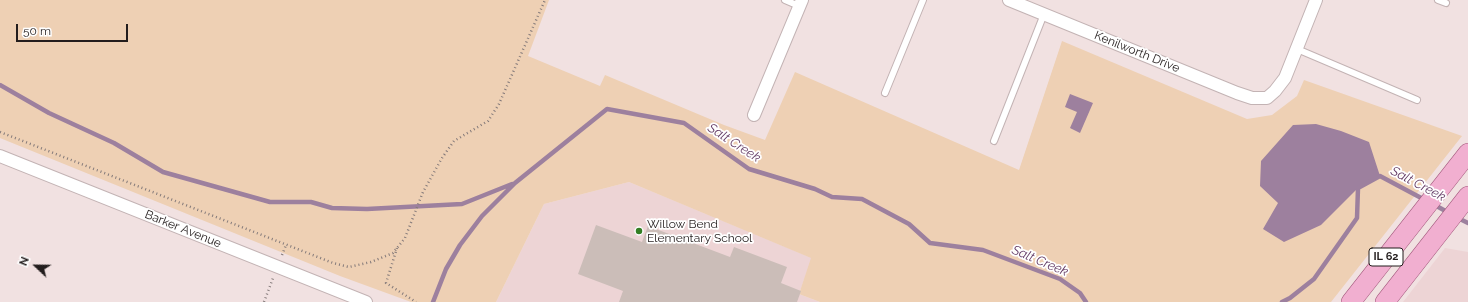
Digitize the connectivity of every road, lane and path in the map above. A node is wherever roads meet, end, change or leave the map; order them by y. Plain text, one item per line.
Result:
1 (545, 0) edge
2 (785, 0) edge
3 (923, 0) edge
4 (1009, 0) edge
5 (1316, 0) edge
6 (1438, 0) edge
7 (800, 3) edge
8 (1446, 3) dead end
9 (1044, 14) junction
10 (1297, 49) junction
11 (885, 93) dead end
12 (1417, 100) dead end
13 (754, 115) dead end
14 (0, 132) edge
15 (994, 141) dead end
16 (1468, 153) edge
17 (0, 156) edge
18 (1468, 196) edge
19 (397, 248) junction
20 (366, 302) edge
21 (416, 302) edge
22 (1351, 302) edge
23 (1385, 302) edge

1 - 19 path
2 - 7 lane
3 - 11 lane
4 - 9 street, Kenilworth Drive
5 - 10 street
6 - 8 lane
7 - 13 street
9 - 10 street, Kenilworth Drive
9 - 15 lane
10 - 12 lane
14 - 19 path
16 - 22 main road, IL 62
17 - 20 street, Barker Avenue
18 - 23 main road, IL 62
19 - 21 path

